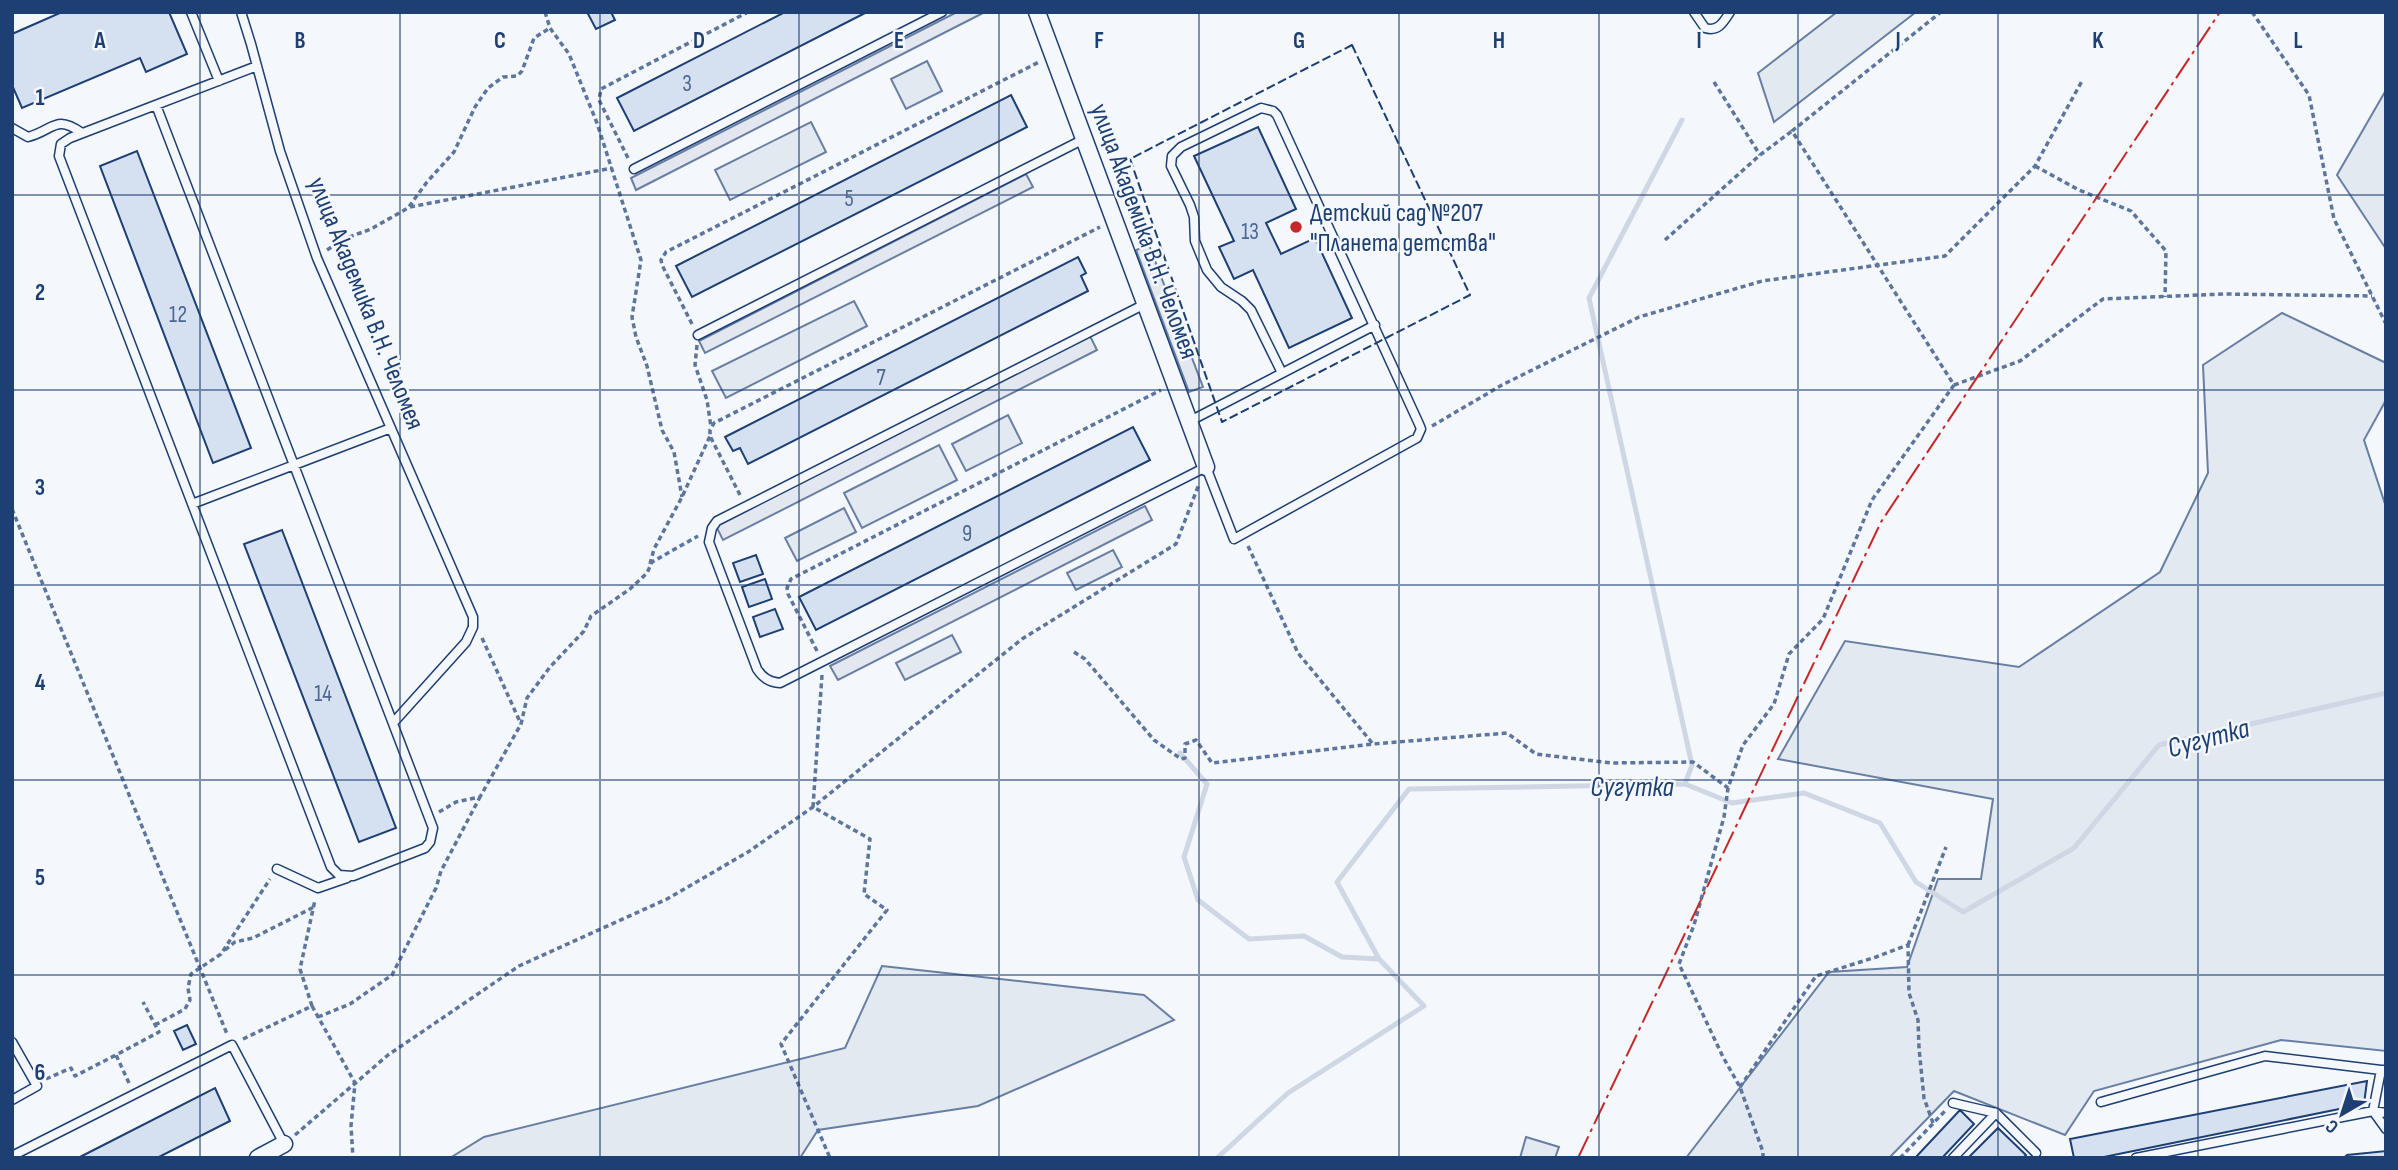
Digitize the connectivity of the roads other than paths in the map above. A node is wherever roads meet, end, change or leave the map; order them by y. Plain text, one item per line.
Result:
1 (191, 12) edge
2 (241, 12) edge
3 (942, 12) edge
4 (1037, 12) edge
5 (1694, 12) edge
6 (1730, 12) edge
7 (257, 66) junction
8 (219, 81) junction
9 (156, 105) junction
10 (12, 128) edge
11 (82, 133) junction
12 (1084, 139) junction
13 (634, 169) road end
14 (1145, 304) junction
15 (1375, 325) junction
16 (698, 335) road end
17 (1282, 373) junction
18 (1189, 421) junction
19 (391, 428) junction
20 (294, 465) junction
21 (1206, 467) junction
22 (192, 504) junction
23 (393, 723) junction
24 (276, 869) road end
25 (353, 876) junction
26 (12, 1042) edge
27 (2384, 1070) edge
28 (12, 1100) edge
29 (2101, 1102) dead end
30 (1953, 1103) road end
31 (2373, 1111) junction
32 (2386, 1112) edge
33 (1996, 1113) junction
34 (2386, 1129) edge
35 (284, 1144) joint
36 (12, 1156) edge
37 (2036, 1156) edge
38 (258, 1158) edge
39 (1953, 1158) edge
40 (2136, 1158) edge

1 - 8 lane
2 - 7 lane, улица Академика В.Н. Челомея
3 - 13 lane
4 - 12 street, улица Академика В.Н. Челомея
5 - 6 lane
7 - 8 lane
7 - 19 lane, улица Академика В.Н. Челомея
8 - 9 lane
9 - 11 lane
9 - 20 lane
10 - 11 lane
11 - 22 lane
12 - 14 street, улица Академика В.Н. Челомея
12 - 16 lane
14 - 18 street, улица Академика В.Н. Челомея
14 - 21 lane
15 - 17 lane
15 - 17 lane
15 - 21 lane
17 - 18 lane
18 - 21 street, улица Академика В.Н. Челомея
19 - 20 lane
19 - 23 lane, улица Академика В.Н. Челомея
20 - 22 lane
20 - 23 lane
22 - 25 lane
23 - 25 lane
24 - 25 lane
26 - 28 lane
27 - 29 lane
27 - 31 lane
30 - 33 lane
31 - 32 lane
31 - 34 lane
31 - 40 lane
33 - 37 lane
33 - 39 lane
35 - 36 lane
35 - 38 street

